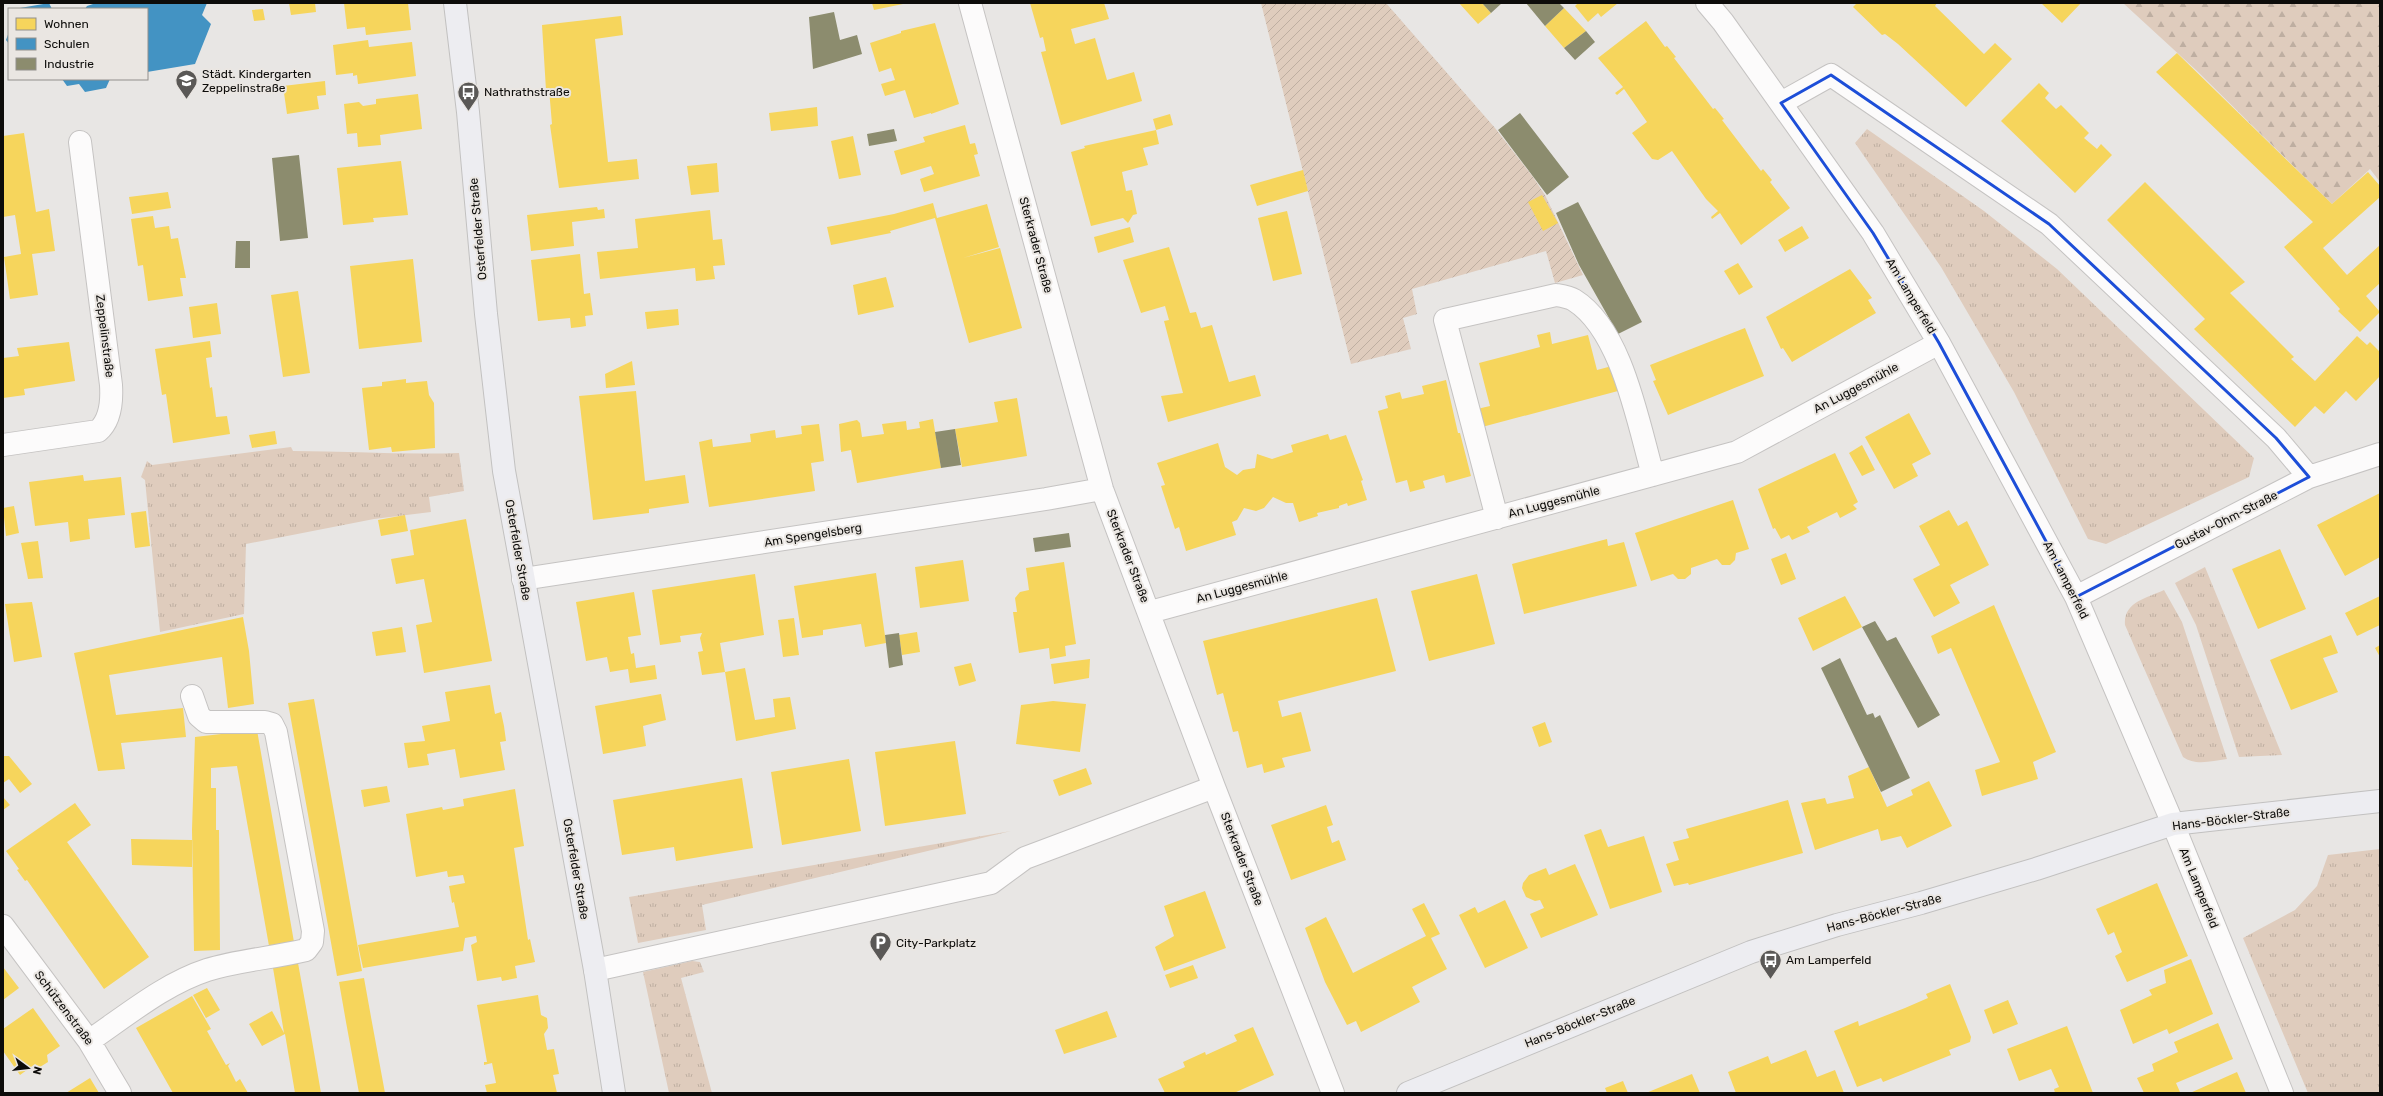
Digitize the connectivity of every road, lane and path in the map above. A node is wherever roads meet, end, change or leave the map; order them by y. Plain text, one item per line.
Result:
1 (455, 3) edge
2 (970, 3) edge
3 (1707, 3) edge
4 (1781, 103) junction
5 (80, 142) dead end
6 (1939, 343) junction
7 (3, 445) edge
8 (2380, 454) edge
9 (1653, 475) junction
10 (2309, 477) junction
11 (1102, 489) junction
12 (1497, 518) junction
13 (523, 579) junction
14 (2076, 597) junction
15 (1150, 612) junction
16 (192, 696) dead end
17 (1214, 787) junction
18 (2380, 801) edge
19 (2173, 824) junction
20 (3, 926) edge
21 (595, 970) junction
22 (89, 1041) junction
23 (120, 1093) edge
24 (614, 1093) edge
25 (1333, 1093) edge
26 (1408, 1093) edge
27 (2282, 1093) edge

1 - 13 main road, Osterfelder Straße
2 - 11 street, Sterkrader Straße
3 - 4 street, Am Lamperfeld
4 - 6 street, Am Lamperfeld
4 - 10 street
5 - 7 street, Zeppelinstraße
6 - 9 street, An Luggesmühle
6 - 14 street, Am Lamperfeld
8 - 10 street, Gustav-Ohm-Straße
9 - 12 street, An Luggesmühle
9 - 12 street
10 - 14 street, Gustav-Ohm-Straße
11 - 13 street, Am Spengelsberg
11 - 15 street, Sterkrader Straße
12 - 15 street, An Luggesmühle
13 - 21 main road, Osterfelder Straße
14 - 19 street, Am Lamperfeld
15 - 17 street, Sterkrader Straße
16 - 22 street
17 - 21 street
17 - 25 street, Sterkrader Straße
18 - 19 main road, Hans-Böckler-Straße
19 - 26 main road, Hans-Böckler-Straße
19 - 27 street, Am Lamperfeld
20 - 22 street, Schützenstraße
21 - 24 main road, Osterfelder Straße
22 - 23 street, Schützenstraße

